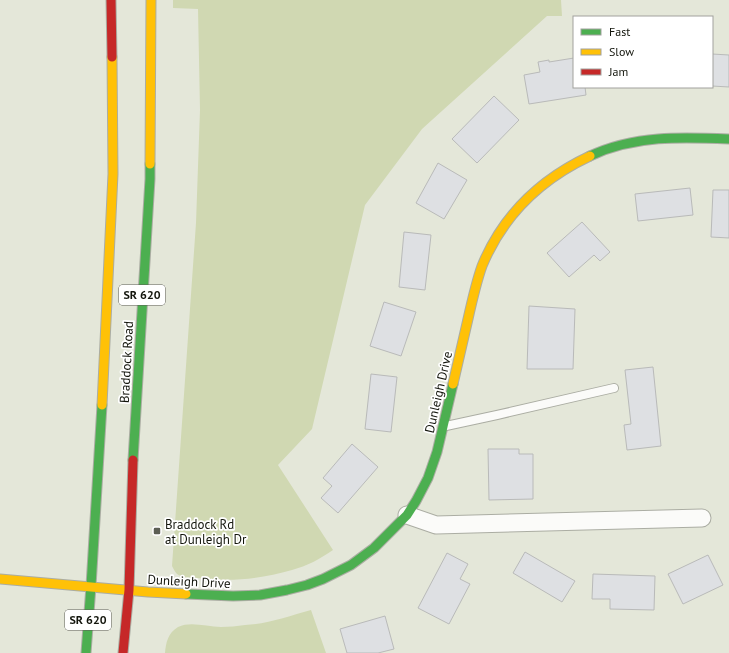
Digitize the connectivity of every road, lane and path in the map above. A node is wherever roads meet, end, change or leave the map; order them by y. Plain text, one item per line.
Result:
1 (111, 0) edge
2 (151, 0) edge
3 (729, 138) edge
4 (614, 388) dead end
5 (443, 427) junction
6 (407, 515) junction
7 (702, 518) dead end
8 (0, 579) edge
9 (91, 586) junction
10 (129, 590) junction
11 (86, 653) edge
12 (123, 653) edge

1 - 9 main road, Braddock Road / SR 620
2 - 10 main road, Braddock Road / SR 620
3 - 5 main road, Dunleigh Drive
4 - 5 lane
5 - 6 main road, Dunleigh Drive
6 - 7 street
6 - 10 main road, Dunleigh Drive
8 - 9 main road, Dunleigh Drive
9 - 10 main road, Dunleigh Drive
9 - 11 main road, Braddock Road / SR 620
10 - 12 main road, Braddock Road / SR 620

